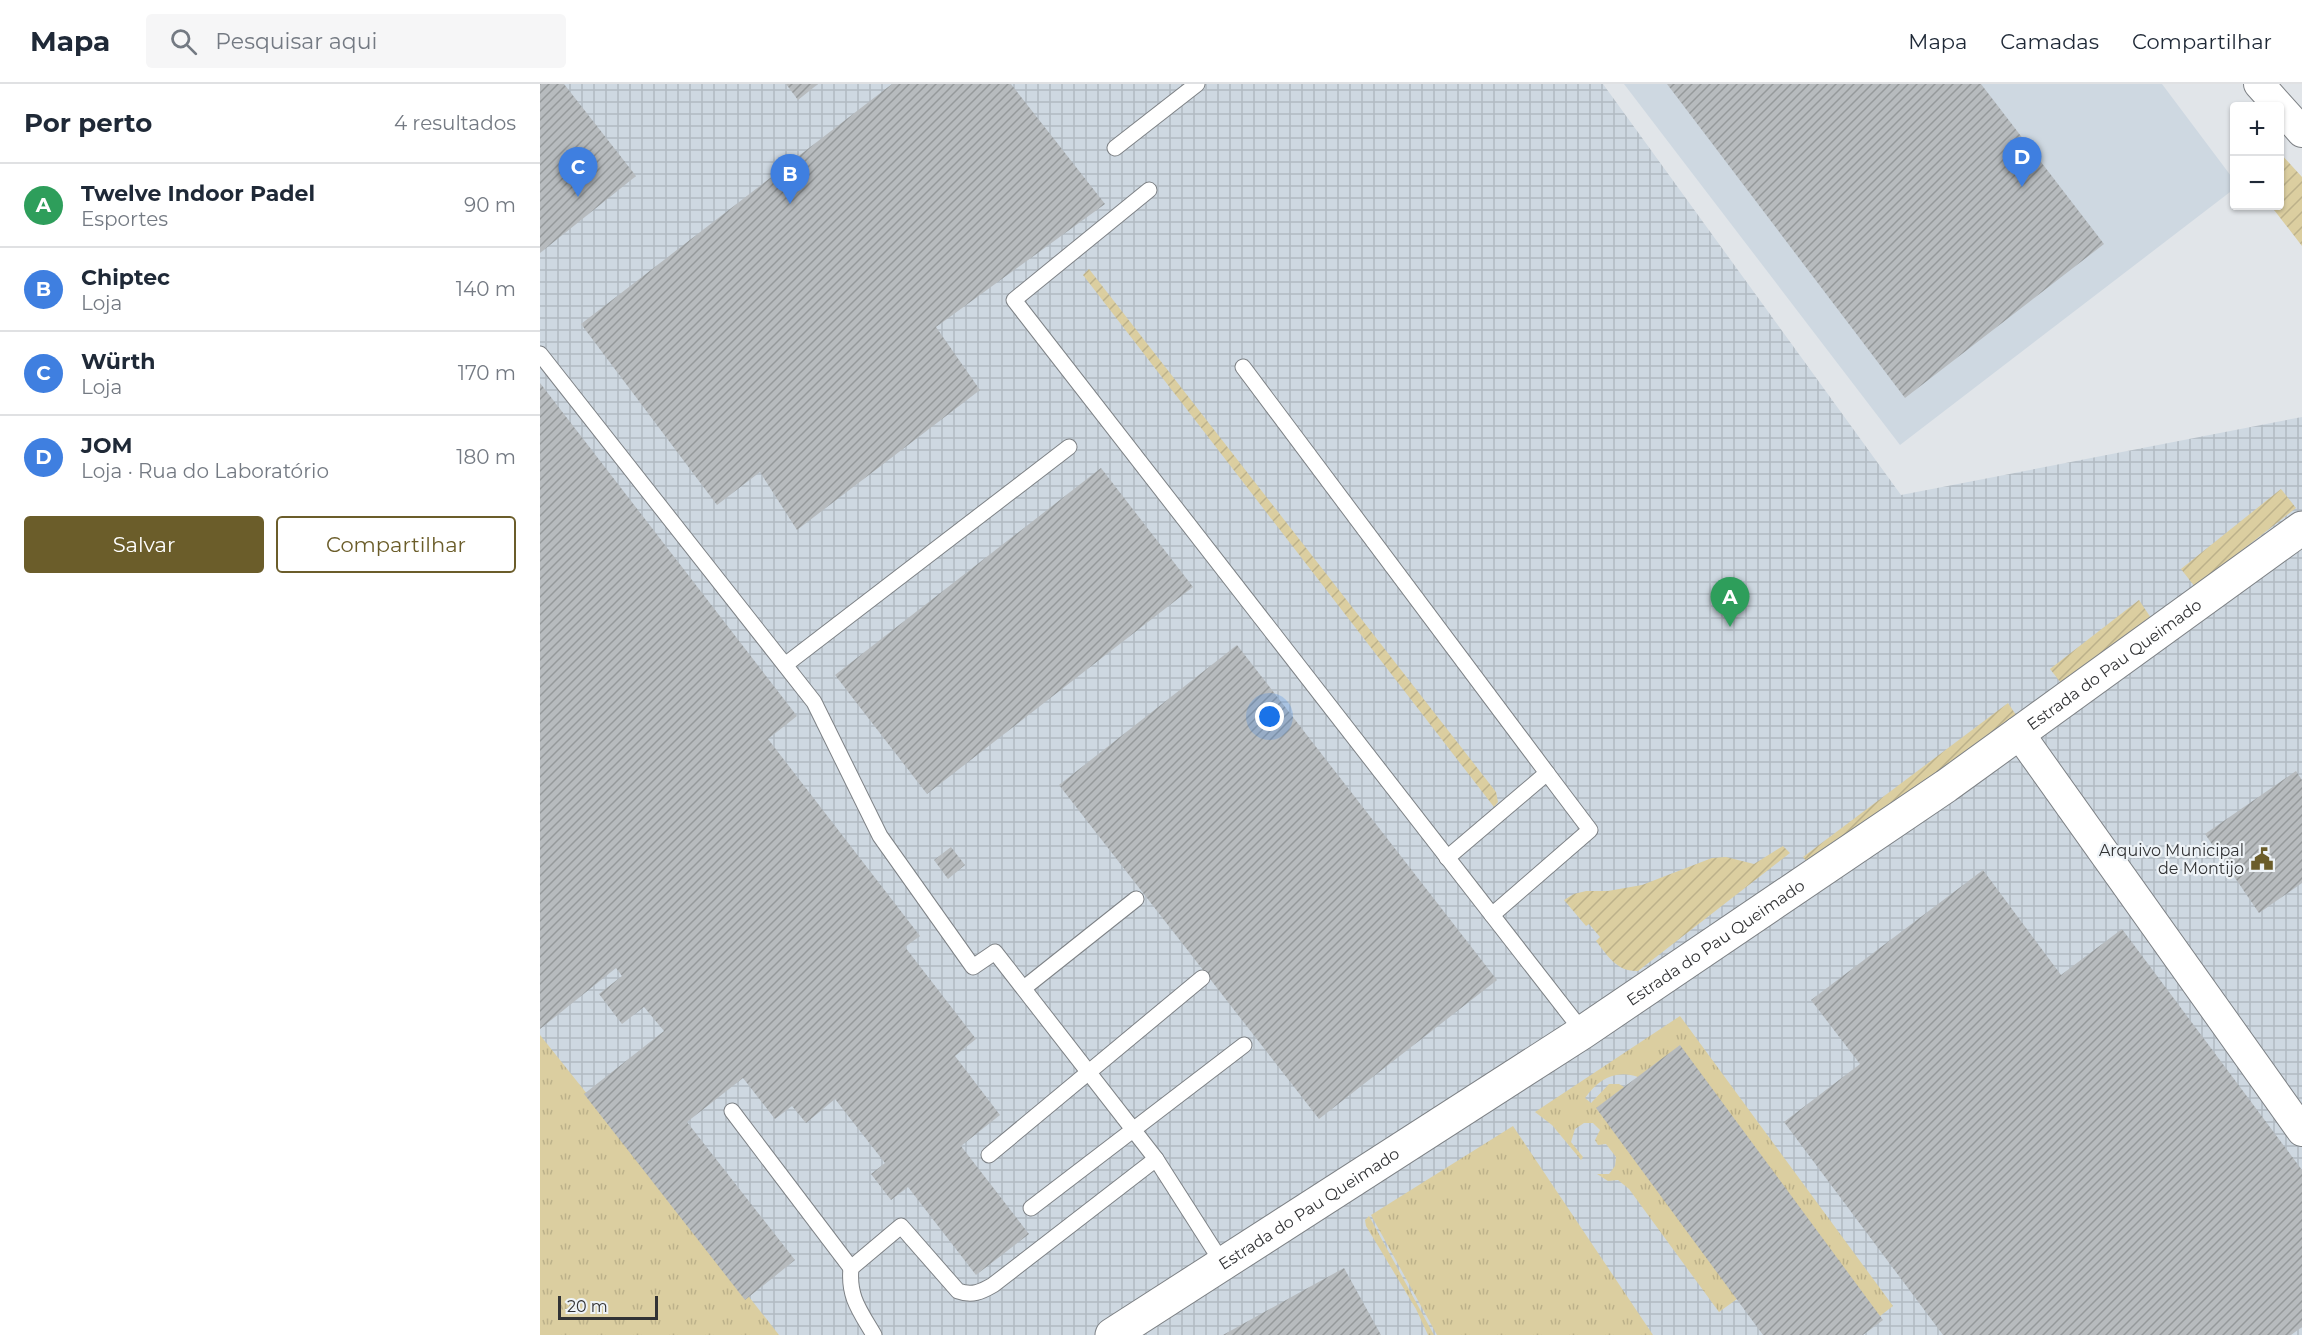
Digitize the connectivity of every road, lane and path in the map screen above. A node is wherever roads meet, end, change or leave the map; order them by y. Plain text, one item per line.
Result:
1 (1197, 84) edge
2 (2259, 84) edge
3 (2302, 132) edge
4 (1115, 148) dead end
5 (1149, 190) dead end
6 (540, 354) edge
7 (1243, 367) dead end
8 (1069, 447) dead end
9 (2302, 529) edge
10 (785, 665) junction
11 (2018, 732) junction
12 (1547, 773) junction
13 (1447, 858) junction
14 (1136, 899) dead end
15 (1492, 915) junction
16 (1202, 978) dead end
17 (1024, 988) junction
18 (1583, 1032) junction
19 (1244, 1045) dead end
20 (1089, 1072) junction
21 (732, 1111) dead end
22 (1133, 1130) junction
23 (2302, 1131) edge
24 (989, 1155) dead end
25 (1156, 1159) junction
26 (1031, 1208) dead end
27 (1223, 1264) junction
28 (852, 1268) junction
29 (874, 1335) edge
30 (1112, 1335) edge

1 - 4 lane
2 - 3 street
5 - 13 lane
6 - 10 lane
7 - 12 lane
8 - 10 lane
9 - 11 street, Estrada do Pau Queimado
10 - 17 lane
11 - 18 street, Estrada do Pau Queimado
11 - 23 street
12 - 13 lane
12 - 15 lane
13 - 15 lane
14 - 17 lane
15 - 18 lane
16 - 20 lane
17 - 20 lane
18 - 27 street, Estrada do Pau Queimado
19 - 22 lane
20 - 22 lane
20 - 24 lane
21 - 28 lane
22 - 25 lane
22 - 26 lane
25 - 27 lane
25 - 28 lane
27 - 30 street, Estrada do Pau Queimado
28 - 29 lane

